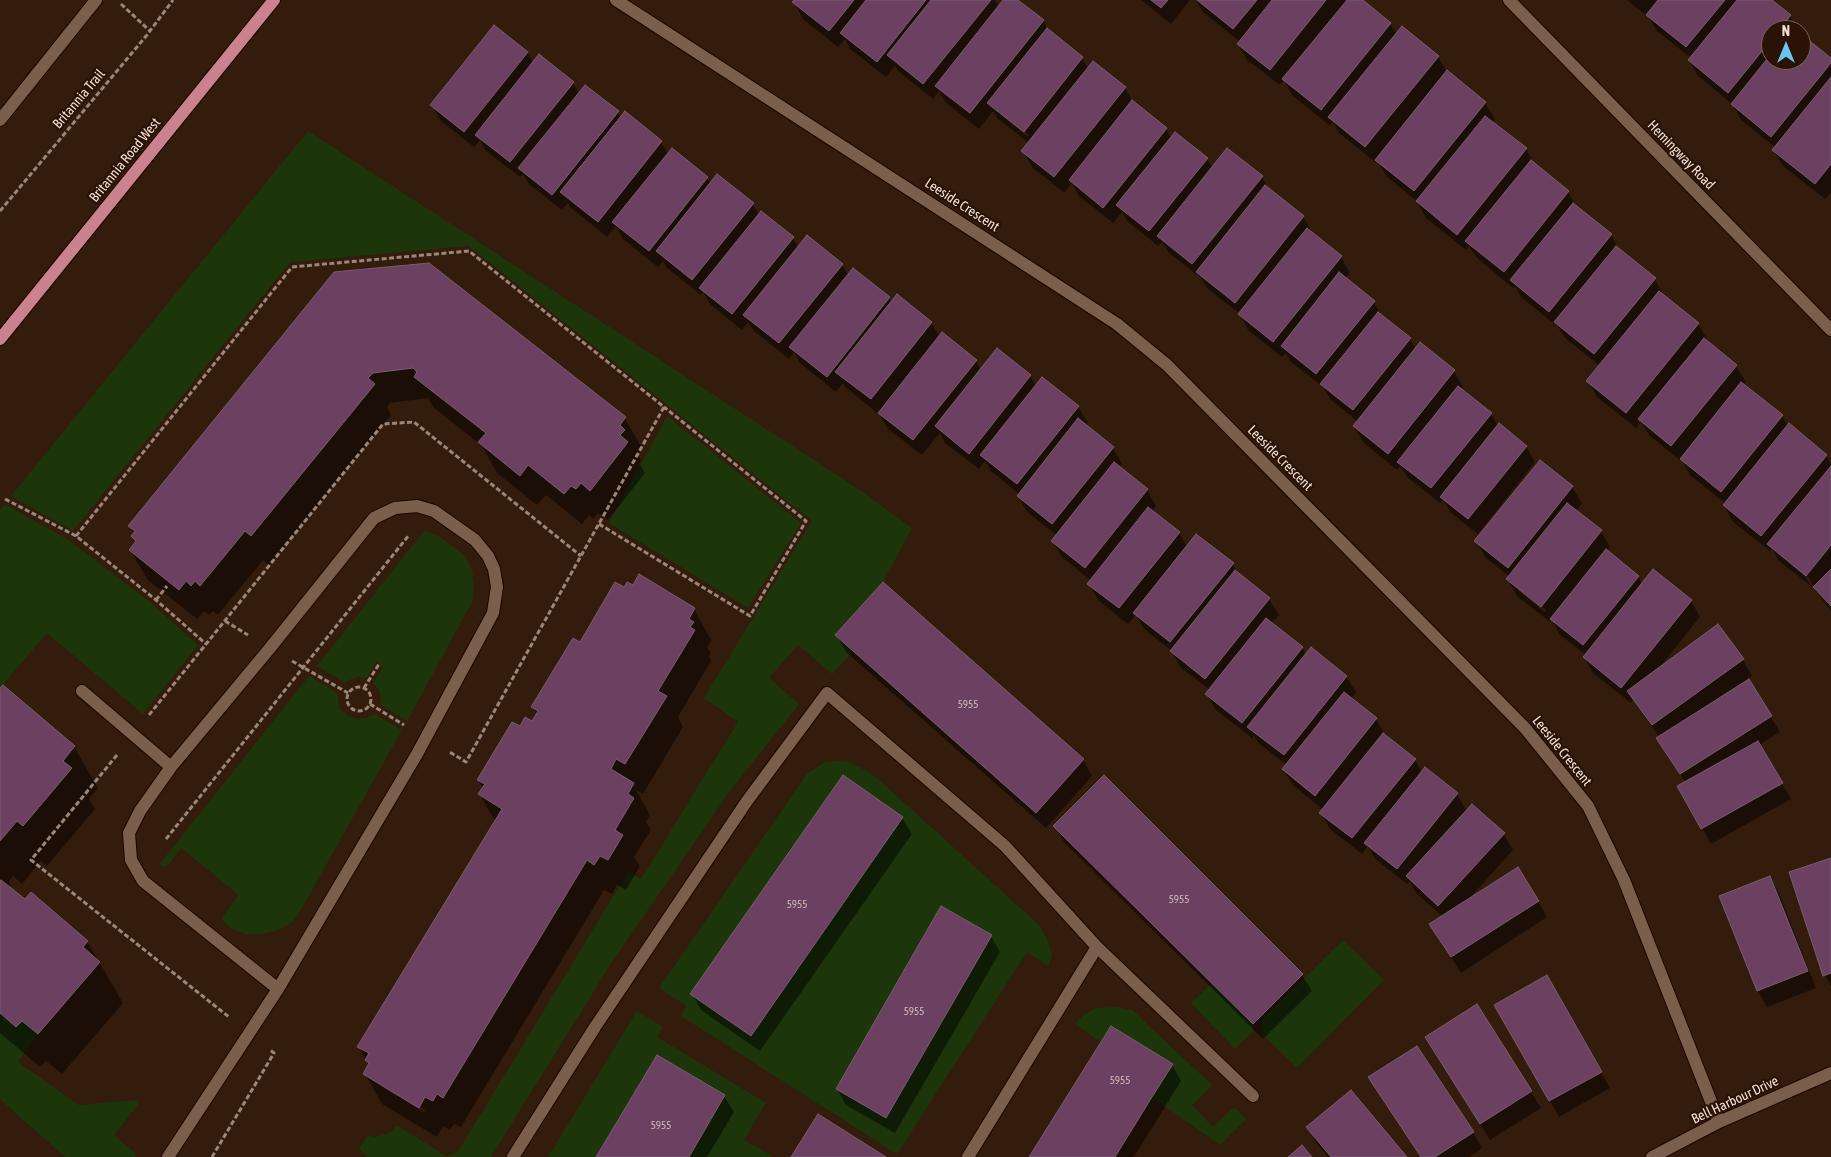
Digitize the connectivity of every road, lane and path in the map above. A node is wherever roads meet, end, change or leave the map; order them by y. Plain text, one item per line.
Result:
1 (96, 0) edge
2 (117, 0) edge
3 (174, 0) edge
4 (274, 0) edge
5 (616, 0) edge
6 (1509, 0) edge
7 (150, 31) junction
8 (0, 120) edge
9 (0, 211) edge
10 (1831, 330) edge
11 (0, 338) edge
12 (664, 407) junction
13 (5, 499) dead end
14 (599, 524) junction
15 (409, 535) dead end
16 (76, 536) junction
17 (581, 556) junction
18 (167, 586) dead end
19 (156, 600) junction
20 (206, 644) junction
21 (270, 648) junction
22 (379, 664) dead end
23 (303, 668) junction
24 (364, 688) junction
25 (82, 691) dead end
26 (348, 693) junction
27 (370, 704) junction
28 (133, 735) junction
29 (426, 738) junction
30 (171, 767) junction
31 (166, 839) dead end
32 (1097, 947) junction
33 (278, 989) junction
34 (249, 1033) junction
35 (1831, 1073) edge
36 (1253, 1096) dead end
37 (1719, 1122) junction
38 (168, 1157) edge
39 (212, 1157) edge
40 (514, 1157) edge
41 (968, 1157) edge
42 (1652, 1157) edge

1 - 8 street
2 - 7 path
3 - 7 path, Britannia Trail
4 - 11 main road, Britannia Road West
5 - 37 street, Leeside Crescent
6 - 10 street, Hemingway Road
7 - 9 path, Britannia Trail
12 - 14 path
12 - 14 path
12 - 16 path
13 - 16 path
14 - 17 path
15 - 23 path
16 - 19 path
17 - 20 path
17 - 29 path
18 - 19 path
19 - 20 path
20 - 28 path
21 - 23 path
21 - 29 street
21 - 30 street
22 - 24 path
23 - 26 path
23 - 31 path
24 - 26 path
24 - 27 path
25 - 28 street
26 - 27 path
27 - 29 path
28 - 30 street
28 - 34 path
29 - 33 street
30 - 33 street
32 - 36 street
32 - 40 street
32 - 41 street
33 - 34 street
34 - 38 street
34 - 39 path
35 - 37 street, Bell Harbour Drive
37 - 42 street, Bell Harbour Drive

